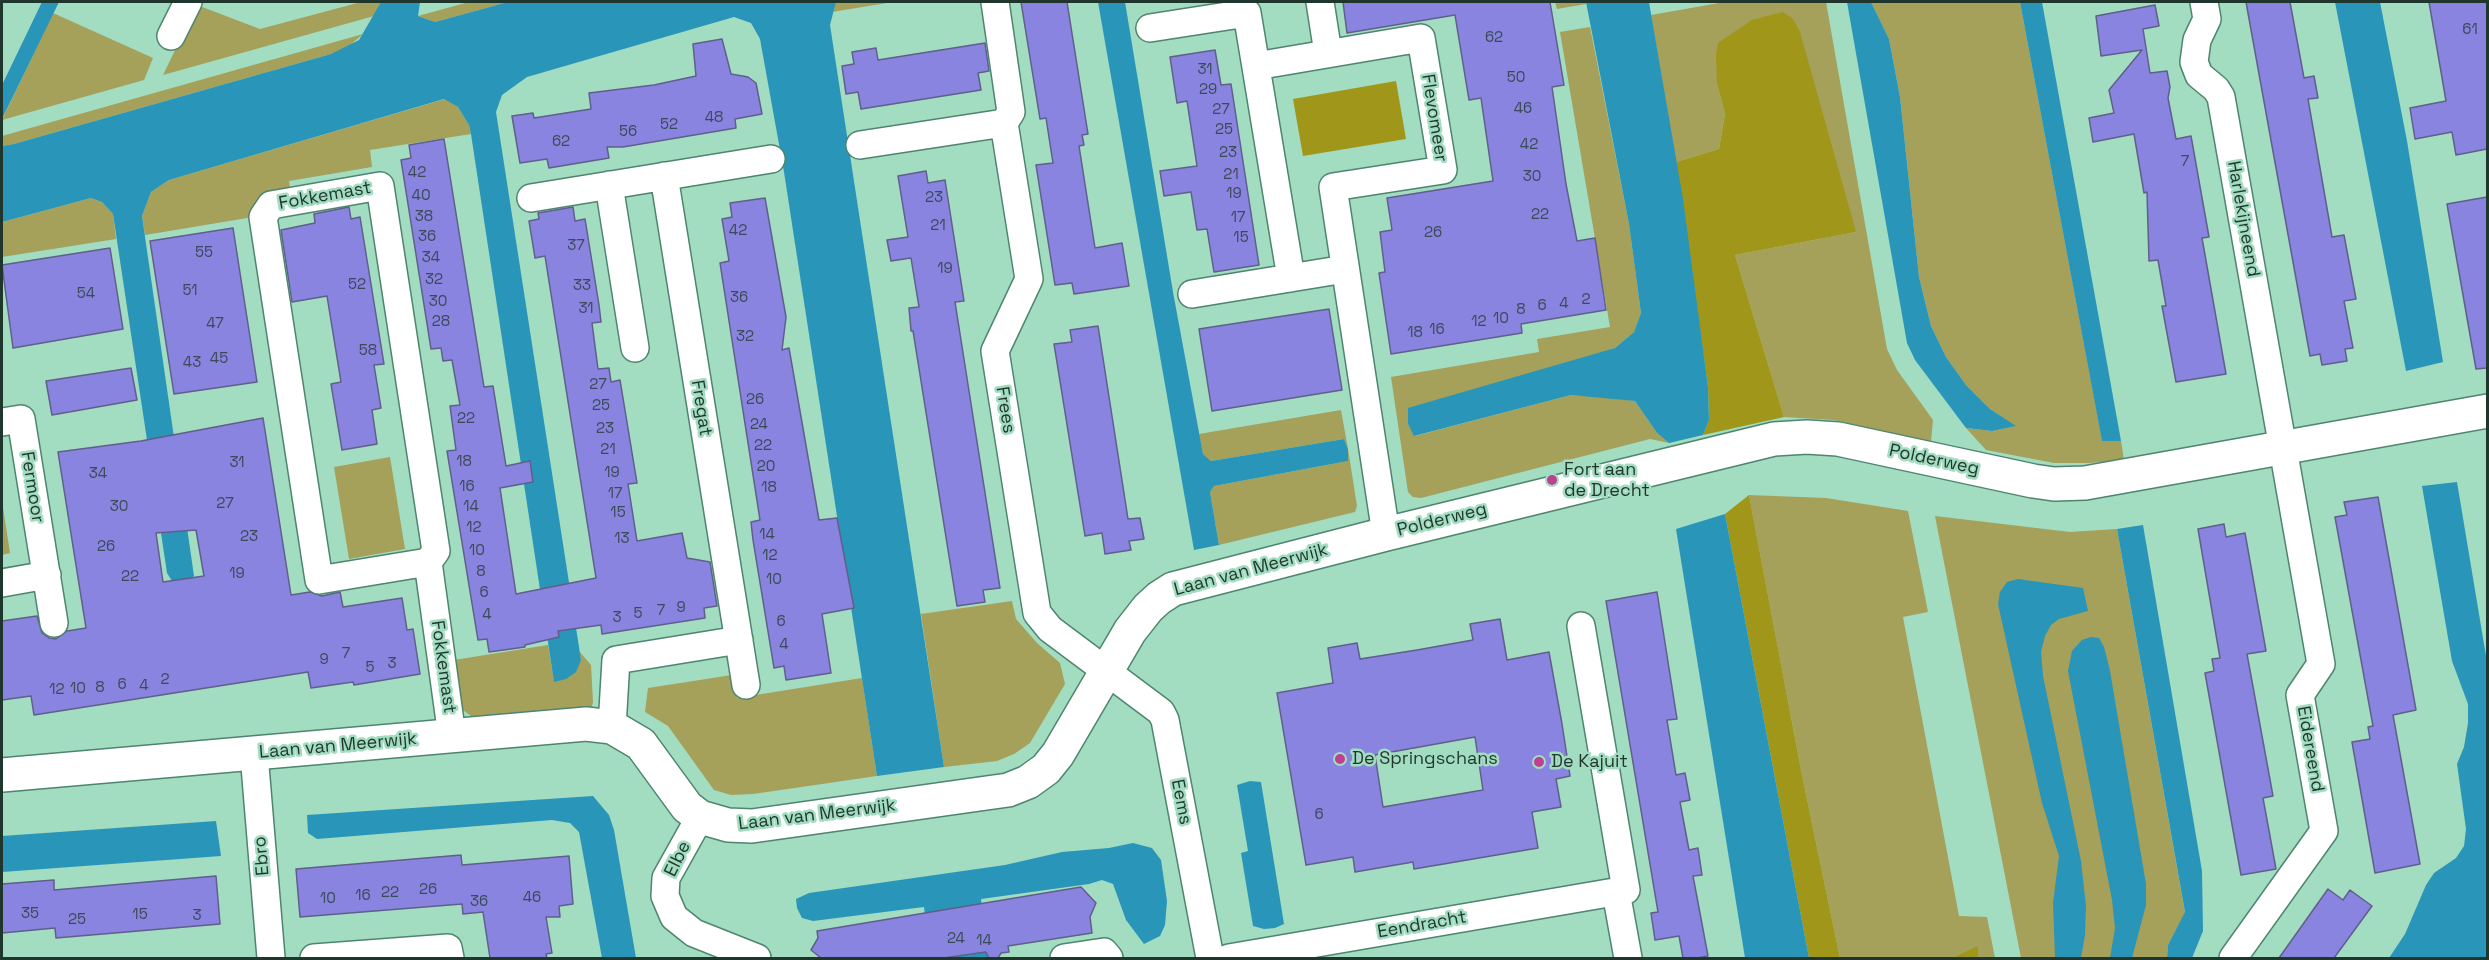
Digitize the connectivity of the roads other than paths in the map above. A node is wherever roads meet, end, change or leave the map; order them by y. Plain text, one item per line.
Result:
1 (188, 2) edge
2 (995, 2) edge
3 (1320, 2) edge
4 (2204, 2) edge
5 (1150, 28) dead end
6 (171, 36) dead end
7 (1328, 53) junction
8 (1256, 66) junction
9 (1004, 123) junction
10 (860, 145) dead end
11 (771, 159) dead end
12 (664, 176) junction
13 (609, 185) junction
14 (531, 198) dead end
15 (1345, 269) junction
16 (1291, 278) junction
17 (1192, 294) dead end
18 (635, 348) dead end
19 (2487, 411) edge
20 (2, 422) edge
21 (2283, 448) junction
22 (1386, 534) junction
23 (428, 562) junction
24 (47, 575) junction
25 (2, 583) edge
26 (54, 623) dead end
27 (1581, 626) dead end
28 (739, 640) junction
29 (1106, 673) junction
30 (746, 685) dead end
31 (612, 727) junction
32 (452, 736) junction
33 (254, 754) junction
34 (2, 775) edge
35 (700, 817) junction
36 (1616, 892) junction
37 (271, 958) edge
38 (314, 958) edge
39 (450, 958) edge
40 (757, 958) edge
41 (1064, 958) edge
42 (1109, 958) edge
43 (1210, 958) edge
44 (1229, 958) edge
45 (1628, 958) edge
46 (2233, 958) edge

1 - 6 street
2 - 9 street, Frees
3 - 7 street
4 - 21 street, Harlekijneend
5 - 8 street
7 - 8 street, Flevomeer
7 - 15 street, Flevomeer
8 - 16 street
9 - 10 street
9 - 29 street, Frees
11 - 12 street
12 - 13 street
12 - 28 street, Fregat
13 - 14 street
13 - 18 street
15 - 16 street
15 - 22 street, Flevomeer
16 - 17 street
19 - 21 street, Polderweg
20 - 24 street, Fermoor
21 - 22 street, Polderweg
21 - 46 street, Eidereend
22 - 29 street, Laan van Meerwijk
23 - 23 street, Fokkemast
23 - 32 street, Fokkemast
24 - 25 street
24 - 26 street, Fermoor
27 - 36 street
28 - 30 street, Fregat
28 - 31 street
29 - 35 street, Laan van Meerwijk
29 - 43 street, Eems
31 - 32 street, Laan van Meerwijk
31 - 35 street, Laan van Meerwijk
32 - 33 street, Laan van Meerwijk
33 - 34 street, Laan van Meerwijk
33 - 37 street, Ebro
35 - 40 street, Elbe
36 - 44 street, Eendracht
36 - 45 street
38 - 39 street
41 - 42 street

